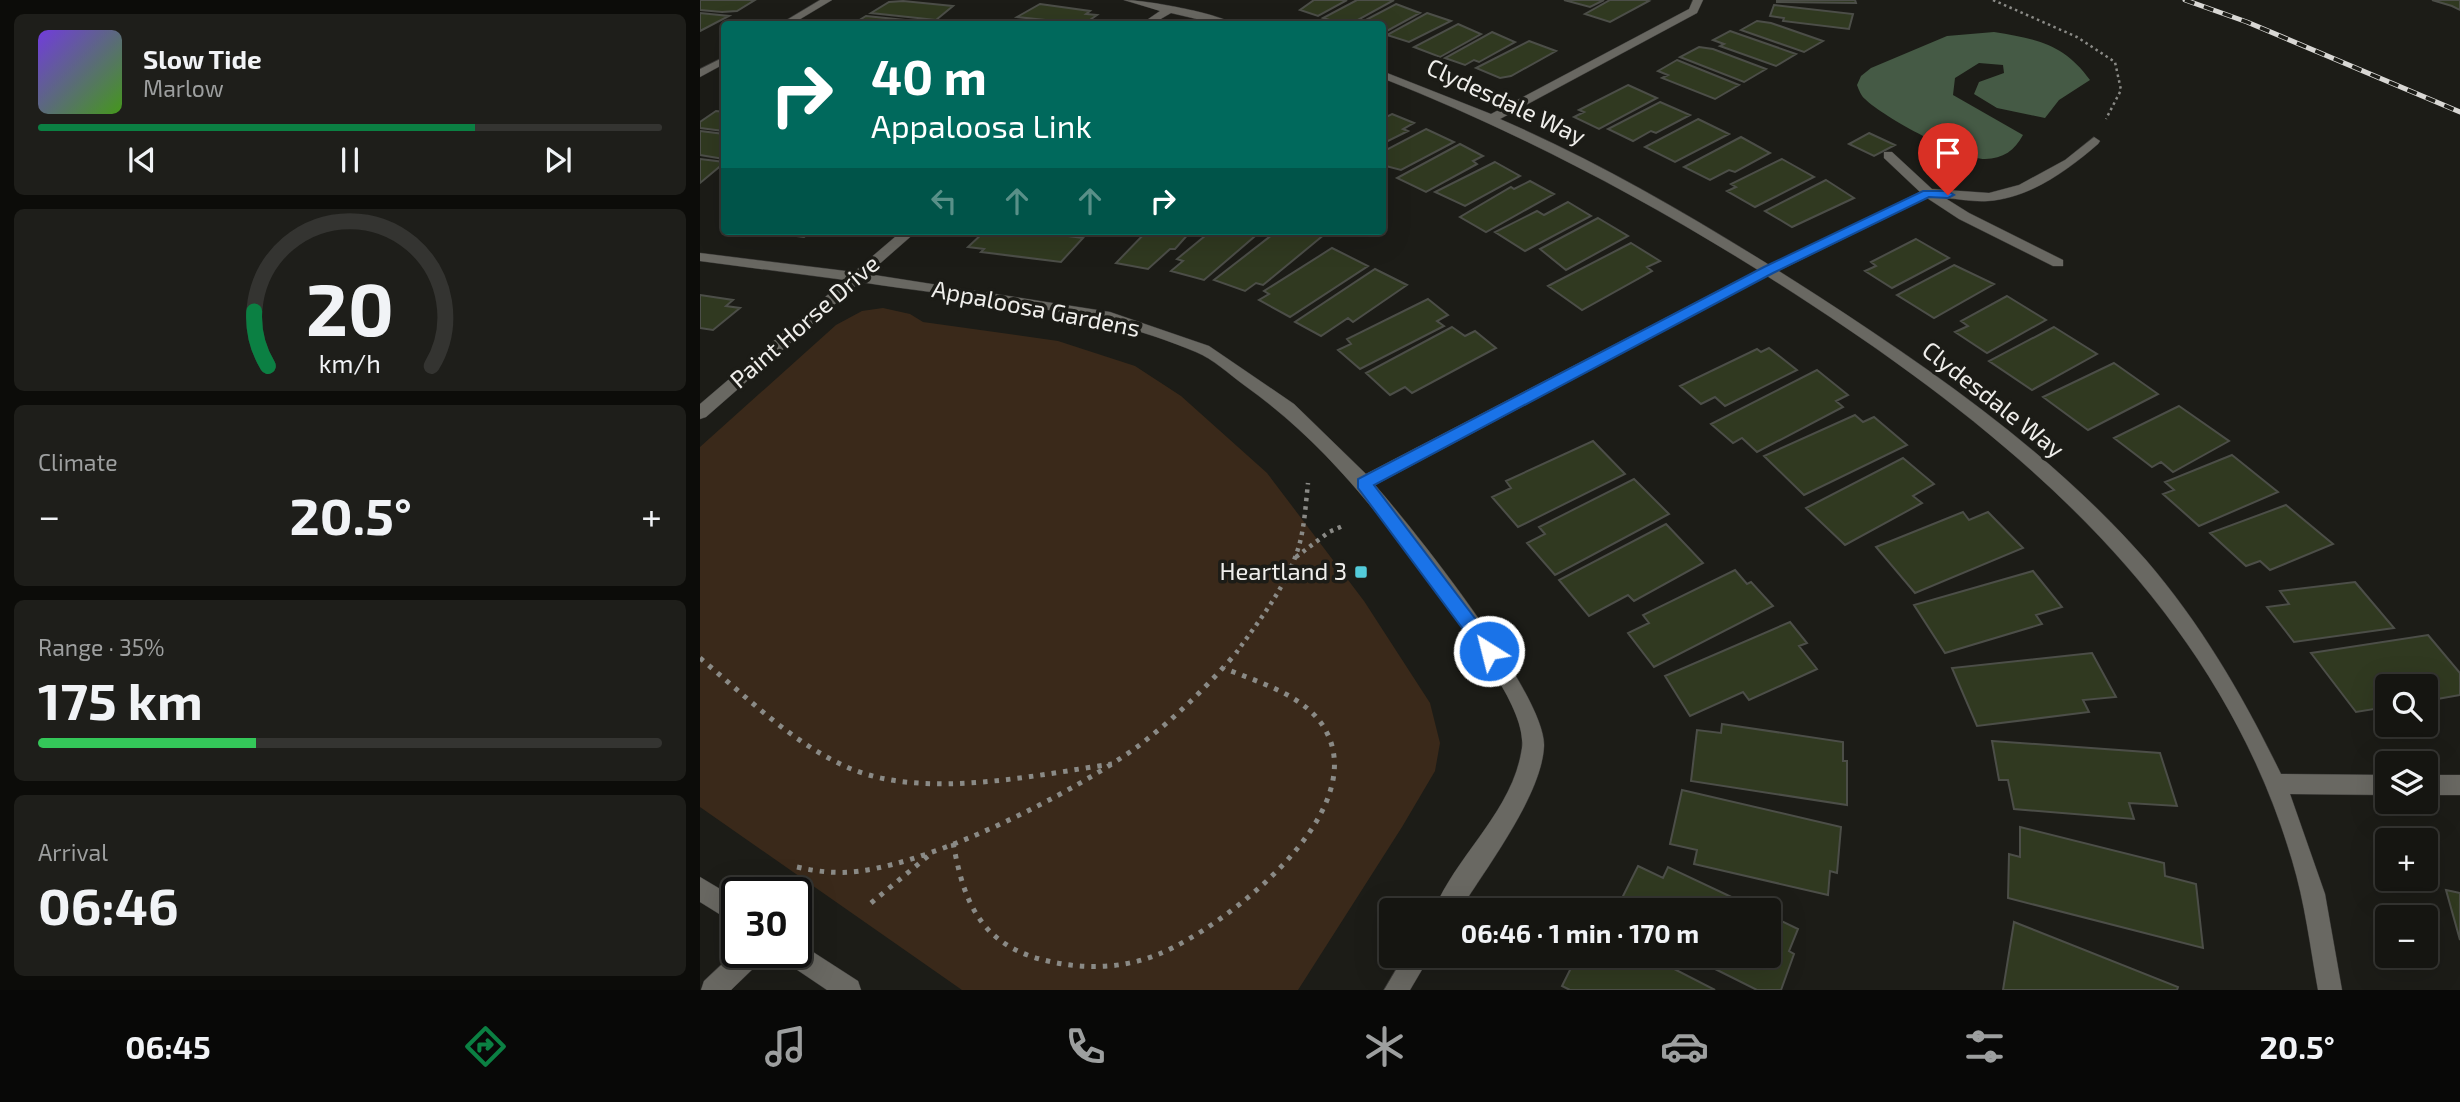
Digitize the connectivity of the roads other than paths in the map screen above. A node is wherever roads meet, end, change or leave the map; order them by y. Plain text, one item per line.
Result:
1 (827, 0) edge
2 (1129, 0) edge
3 (1699, 0) edge
4 (1170, 9) junction
5 (790, 21) edge
6 (1151, 21) edge
7 (1217, 21) edge
8 (721, 62) edge
9 (700, 74) edge
10 (1386, 76) edge
11 (1491, 119) junction
12 (2094, 141) road end
13 (1888, 155) dead end
14 (1927, 194) junction
15 (905, 235) edge
16 (700, 257) edge
17 (2058, 263) dead end
18 (1769, 270) junction
19 (858, 277) junction
20 (700, 413) edge
21 (1364, 484) junction
22 (2274, 784) junction
23 (2375, 785) edge
24 (2438, 785) edge
25 (2460, 785) edge
26 (700, 888) edge
27 (1454, 898) edge
28 (721, 902) edge
29 (812, 965) edge
30 (736, 968) edge
31 (1410, 968) edge
32 (713, 990) edge
33 (849, 990) edge
34 (1396, 990) edge
35 (2330, 990) edge

1 - 5 street
2 - 4 street
3 - 11 street
4 - 6 street
4 - 7 street
8 - 9 street
10 - 11 street, Clydesdale Way
11 - 18 street, Clydesdale Way
12 - 14 street
13 - 14 street
14 - 17 street
14 - 18 street
15 - 19 street, Paint Horse Drive
16 - 19 street, Appaloosa Gardens
18 - 21 street
18 - 22 street, Clydesdale Way
19 - 20 street, Paint Horse Drive
19 - 21 street, Appaloosa Gardens
21 - 27 street, Appaloosa Gardens
22 - 23 street
22 - 35 street, Clydesdale Way
24 - 25 street
26 - 28 street
29 - 33 street
30 - 32 street
31 - 34 street

